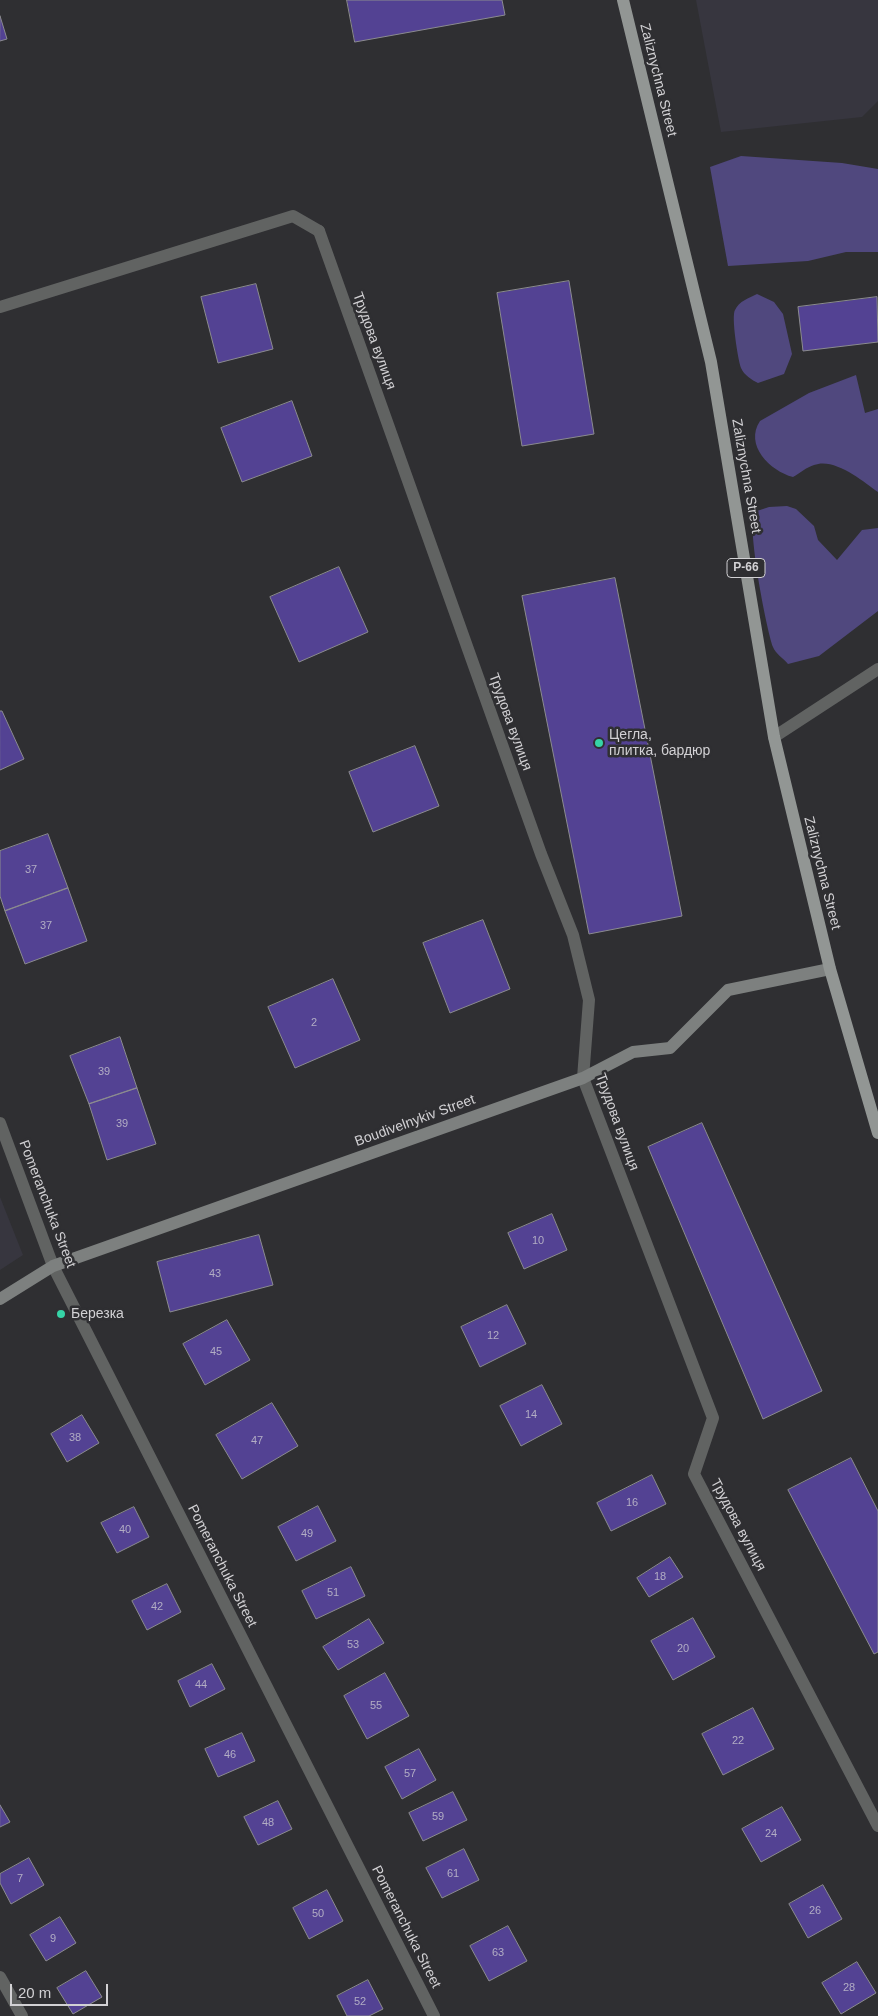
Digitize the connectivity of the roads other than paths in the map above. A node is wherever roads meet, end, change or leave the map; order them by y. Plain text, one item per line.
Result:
1 (623, 0) edge
2 (0, 307) edge
3 (878, 669) edge
4 (774, 737) junction
5 (830, 970) junction
6 (583, 1078) junction
7 (0, 1123) edge
8 (878, 1133) edge
9 (53, 1266) junction
10 (0, 1298) edge
11 (878, 1826) edge
12 (0, 1977) edge
13 (22, 2016) edge
14 (434, 2016) edge

1 - 4 main road, Zaliznychna Street / Р-66
2 - 6 street, Трудова вулиця
3 - 4 street
4 - 5 main road, Zaliznychna Street / Р-66
5 - 6 street, Boudivelnykiv Street
5 - 8 main road, Zaliznychna Street / Р-66
6 - 9 street, Boudivelnykiv Street
6 - 11 street, Трудова вулиця
7 - 9 street, Pomeranchuka Street
9 - 10 street, Boudivelnykiv Street
9 - 14 street, Pomeranchuka Street
12 - 13 street

